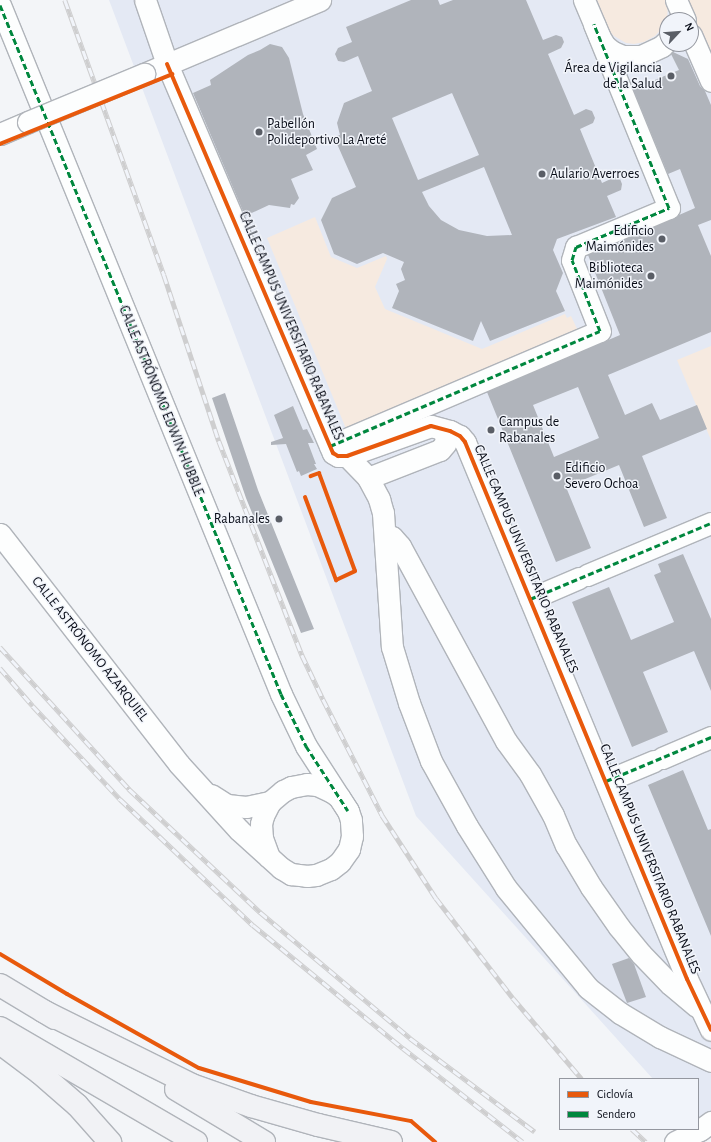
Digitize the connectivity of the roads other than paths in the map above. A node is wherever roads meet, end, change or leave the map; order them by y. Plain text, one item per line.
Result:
1 (145, 0) edge
2 (320, 0) edge
3 (584, 0) edge
4 (675, 0) edge
5 (0, 5) edge
6 (676, 12) edge
7 (681, 12) edge
8 (594, 24) junction
9 (659, 47) edge
10 (698, 52) edge
11 (167, 64) junction
12 (711, 81) edge
13 (0, 134) edge
14 (443, 430) junction
15 (338, 451) junction
16 (368, 478) junction
17 (711, 523) edge
18 (0, 534) edge
19 (385, 540) junction
20 (530, 599) junction
21 (711, 737) edge
22 (179, 764) junction
23 (606, 781) junction
24 (270, 802) junction
25 (348, 811) junction
26 (269, 857) junction
27 (0, 985) edge
28 (43, 1011) junction
29 (707, 1021) edge
30 (0, 1028) edge
31 (0, 1043) edge
32 (702, 1056) edge
33 (711, 1122) edge
34 (699, 1129) edge
35 (697, 1130) edge
36 (681, 1139) edge
37 (110, 1142) edge
38 (196, 1142) edge
39 (264, 1142) edge
40 (391, 1142) edge

1 - 11 street, CALLE CAMPUS UNIVERSITARIO RABANALES
2 - 11 street
3 - 8 street, CALLE CAMPUS UNIVERSITARIO RABANALES
4 - 6 street
4 - 7 street
5 - 25 street, CALLE ASTRÓNOMO EDWIN HUBBLE
8 - 9 street, CALLE CAMPUS UNIVERSITARIO RABANALES
8 - 15 street, CALLE CAMPUS UNIVERSITARIO RABANALES
10 - 12 street
11 - 13 street, bridge
11 - 15 street, CALLE CAMPUS UNIVERSITARIO RABANALES
14 - 15 street, CALLE CAMPUS UNIVERSITARIO RABANALES
14 - 16 street
14 - 20 street, CALLE CAMPUS UNIVERSITARIO RABANALES
15 - 16 street, CALLE CAMPUS UNIVERSITARIO RABANALES
16 - 19 street, CALLE CAMPUS UNIVERSITARIO RABANALES
17 - 20 street
18 - 22 street, CALLE ASTRÓNOMO AZARQUIEL
19 - 29 street, CALLE CAMPUS UNIVERSITARIO RABANALES
19 - 32 street, CALLE CAMPUS UNIVERSITARIO RABANALES
20 - 23 street, CALLE CAMPUS UNIVERSITARIO RABANALES
21 - 23 street
22 - 24 street
22 - 26 street
23 - 29 street, CALLE CAMPUS UNIVERSITARIO RABANALES
24 - 25 street
24 - 26 street
25 - 26 street
27 - 28 main road
28 - 39 main road
28 - 40 main road
29 - 32 street, CALLE CAMPUS UNIVERSITARIO RABANALES
30 - 38 main road
31 - 37 main road
33 - 34 street
35 - 36 street

